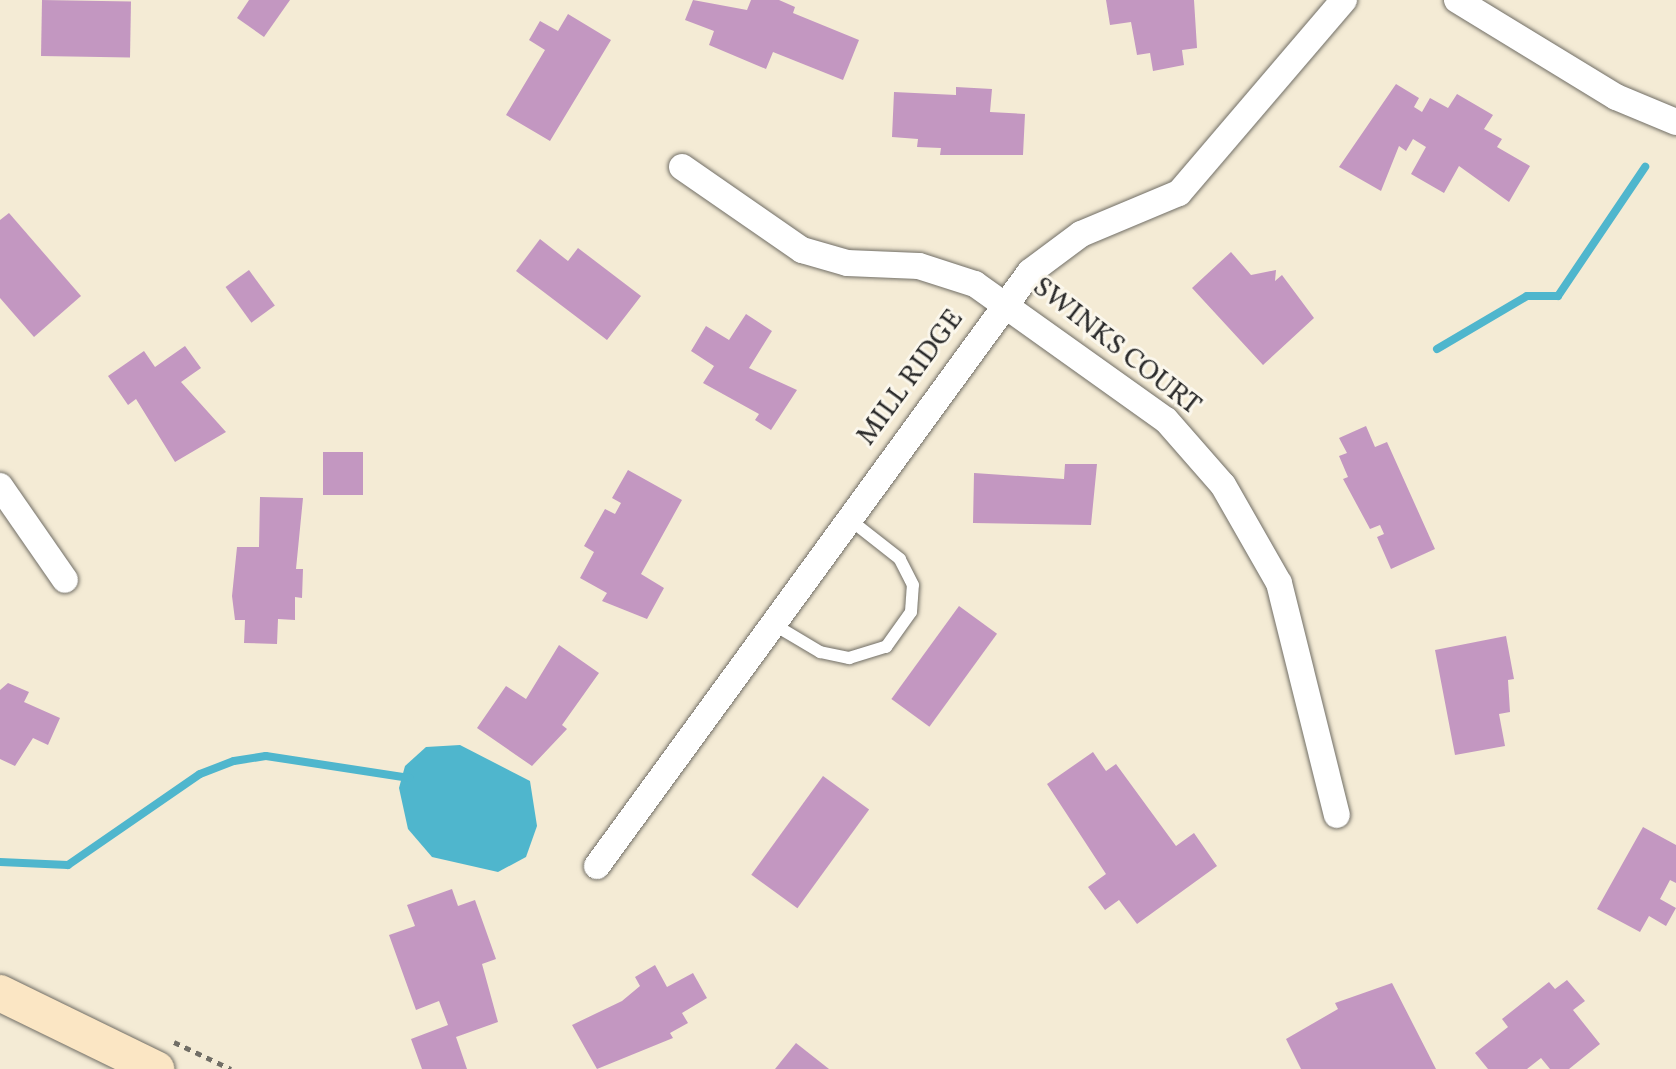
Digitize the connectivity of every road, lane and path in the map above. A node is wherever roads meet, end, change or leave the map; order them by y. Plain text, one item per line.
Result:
1 (1344, 0) edge
2 (1457, 0) edge
3 (1676, 122) edge
4 (682, 167) dead end
5 (1006, 302) junction
6 (0, 486) edge
7 (849, 519) junction
8 (65, 580) dead end
9 (773, 624) junction
10 (1337, 815) dead end
11 (597, 866) dead end
12 (0, 993) edge
13 (156, 1069) edge

1 - 5 street, MILL RIDGE
2 - 3 street
4 - 5 street, SWINKS COURT
5 - 7 street, MILL RIDGE
5 - 10 street, SWINKS COURT
6 - 8 street
7 - 9 street, MILL RIDGE
7 - 9 lane
9 - 11 street, MILL RIDGE
12 - 13 main road

